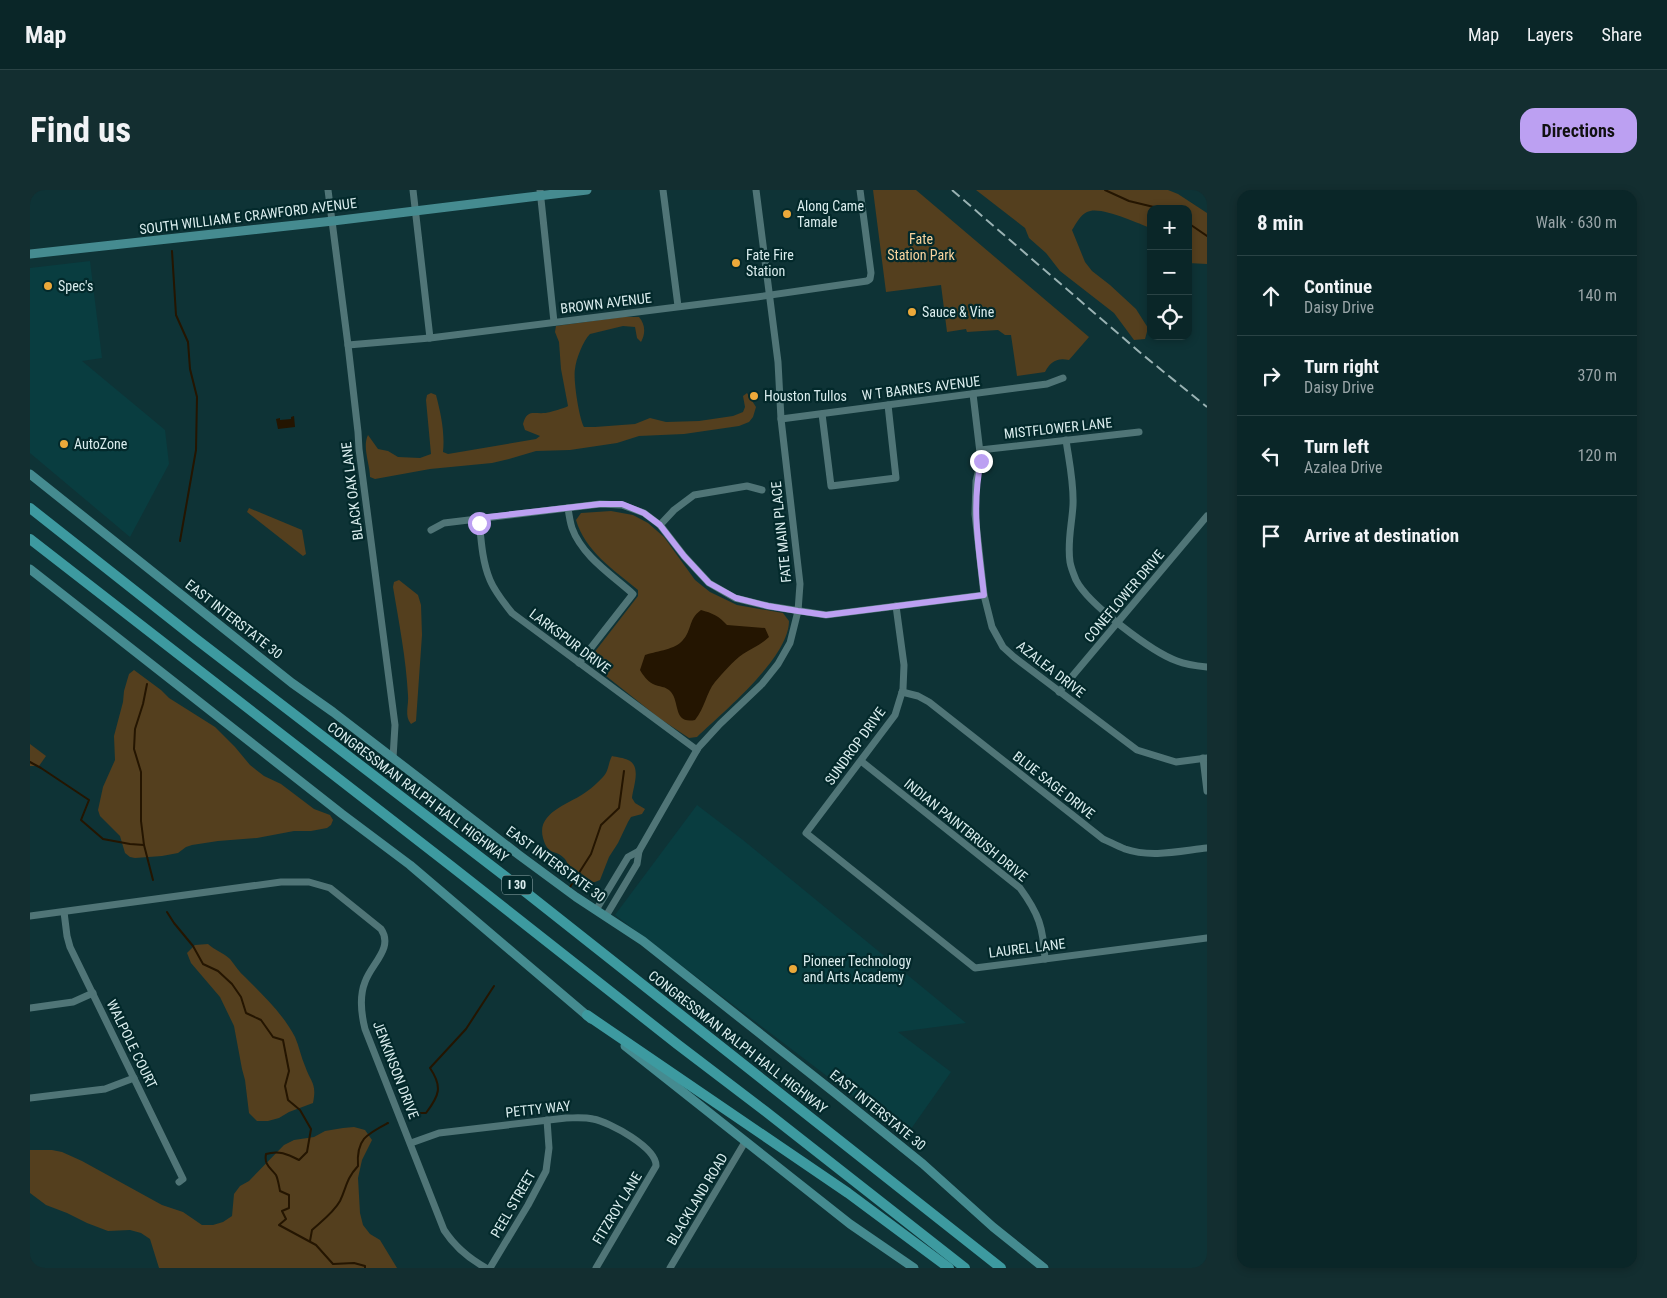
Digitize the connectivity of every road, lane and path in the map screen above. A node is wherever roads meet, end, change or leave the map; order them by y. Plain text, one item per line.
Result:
1 (328, 190) edge
2 (413, 190) edge
3 (587, 190) edge
4 (663, 190) edge
5 (756, 190) edge
6 (860, 190) edge
7 (541, 193) edge
8 (416, 210) junction
9 (332, 221) junction
10 (30, 254) edge
11 (769, 295) junction
12 (678, 306) junction
13 (554, 322) junction
14 (430, 338) junction
15 (348, 345) junction
16 (1063, 378) dead end
17 (973, 394) junction
18 (888, 405) junction
19 (822, 414) junction
20 (781, 420) junction
21 (1139, 432) dead end
22 (1066, 440) junction
23 (980, 450) junction
24 (30, 474) edge
25 (762, 490) dead end
26 (30, 508) edge
27 (568, 508) junction
28 (1207, 516) edge
29 (479, 518) junction
30 (660, 525) junction
31 (431, 530) dead end
32 (30, 539) edge
33 (32, 571) edge
34 (984, 595) junction
35 (896, 606) junction
36 (798, 611) junction
37 (1117, 623) junction
38 (579, 663) junction
39 (1207, 667) edge
40 (902, 692) junction
41 (1060, 692) junction
42 (697, 750) junction
43 (394, 758) junction
44 (1205, 758) edge
45 (861, 761) junction
46 (1207, 791) edge
47 (806, 833) joint
48 (1207, 848) edge
49 (638, 851) junction
50 (596, 910) junction
51 (64, 912) junction
52 (30, 916) edge
53 (606, 916) junction
54 (1207, 938) edge
55 (1045, 959) junction
56 (93, 993) junction
57 (30, 1008) edge
58 (587, 1015) junction
59 (134, 1078) junction
60 (30, 1098) edge
61 (547, 1120) junction
62 (745, 1142) junction
63 (411, 1143) junction
64 (655, 1160) joint
65 (178, 1182) dead end
66 (488, 1268) edge
67 (596, 1268) edge
68 (670, 1268) edge
69 (914, 1268) edge
70 (949, 1268) edge
71 (965, 1268) edge
72 (1000, 1268) edge
73 (1044, 1268) edge

1 - 9 street, BLACK OAK LANE
2 - 8 street
3 - 7 main road, SOUTH WILLIAM E CRAWFORD AVENUE
4 - 12 street
5 - 11 street, FATE MAIN PLACE
6 - 11 street, BROWN AVENUE
7 - 8 main road, SOUTH WILLIAM E CRAWFORD AVENUE
7 - 13 street
8 - 9 main road, SOUTH WILLIAM E CRAWFORD AVENUE
8 - 14 street
9 - 10 main road, SOUTH WILLIAM E CRAWFORD AVENUE
9 - 15 street, BLACK OAK LANE
11 - 12 street, BROWN AVENUE
11 - 20 street, FATE MAIN PLACE
12 - 13 street, BROWN AVENUE
13 - 14 street, BROWN AVENUE
14 - 15 street, BROWN AVENUE
15 - 43 street, BLACK OAK LANE
16 - 17 street, W T BARNES AVENUE
17 - 18 street, W T BARNES AVENUE
17 - 23 street, AZALEA DRIVE
18 - 19 street, W T BARNES AVENUE
18 - 19 street
19 - 20 street, W T BARNES AVENUE
20 - 36 street, FATE MAIN PLACE
21 - 22 street, MISTFLOWER LANE
22 - 23 street, MISTFLOWER LANE
22 - 37 street
23 - 34 street, AZALEA DRIVE
24 - 43 main road, EAST INTERSTATE 30
25 - 30 street
26 - 72 highway, CONGRESSMAN RALPH HALL HIGHWAY / I 30
27 - 29 street
27 - 30 street
27 - 38 street
28 - 37 street, CONEFLOWER DRIVE
29 - 31 street
29 - 38 street, LARKSPUR DRIVE
30 - 36 street
32 - 71 highway, I 30
33 - 58 main road
34 - 35 street
34 - 41 street, AZALEA DRIVE
35 - 36 street
35 - 40 street, SUNDROP DRIVE
36 - 42 street, FATE MAIN PLACE
37 - 39 street
37 - 41 street, CONEFLOWER DRIVE
38 - 42 street, LARKSPUR DRIVE
40 - 45 street, SUNDROP DRIVE
40 - 48 street, BLUE SAGE DRIVE
41 - 44 street, AZALEA DRIVE
42 - 49 street, FATE MAIN PLACE
43 - 50 main road, EAST INTERSTATE 30
44 - 46 street
45 - 47 street, SUNDROP DRIVE
45 - 55 street, INDIAN PAINTBRUSH DRIVE
47 - 55 street, LAUREL LANE
49 - 50 street, FATE MAIN PLACE
49 - 53 street, FATE MAIN PLACE
50 - 53 main road, EAST INTERSTATE 30
51 - 52 street, JENKINSON DRIVE
51 - 56 street, WALPOLE COURT
51 - 63 street, JENKINSON DRIVE
53 - 73 main road, EAST INTERSTATE 30
54 - 55 street, LAUREL LANE
56 - 57 street
56 - 59 street, WALPOLE COURT
58 - 62 main road
58 - 70 highway
59 - 60 street
59 - 65 street, WALPOLE COURT
61 - 63 street, PETTY WAY
61 - 64 street, PETTY WAY
61 - 66 street, PEEL STREET
62 - 68 street, BLACKLAND ROAD
62 - 69 main road
63 - 66 street, JENKINSON DRIVE
64 - 67 street, FITZROY LANE

